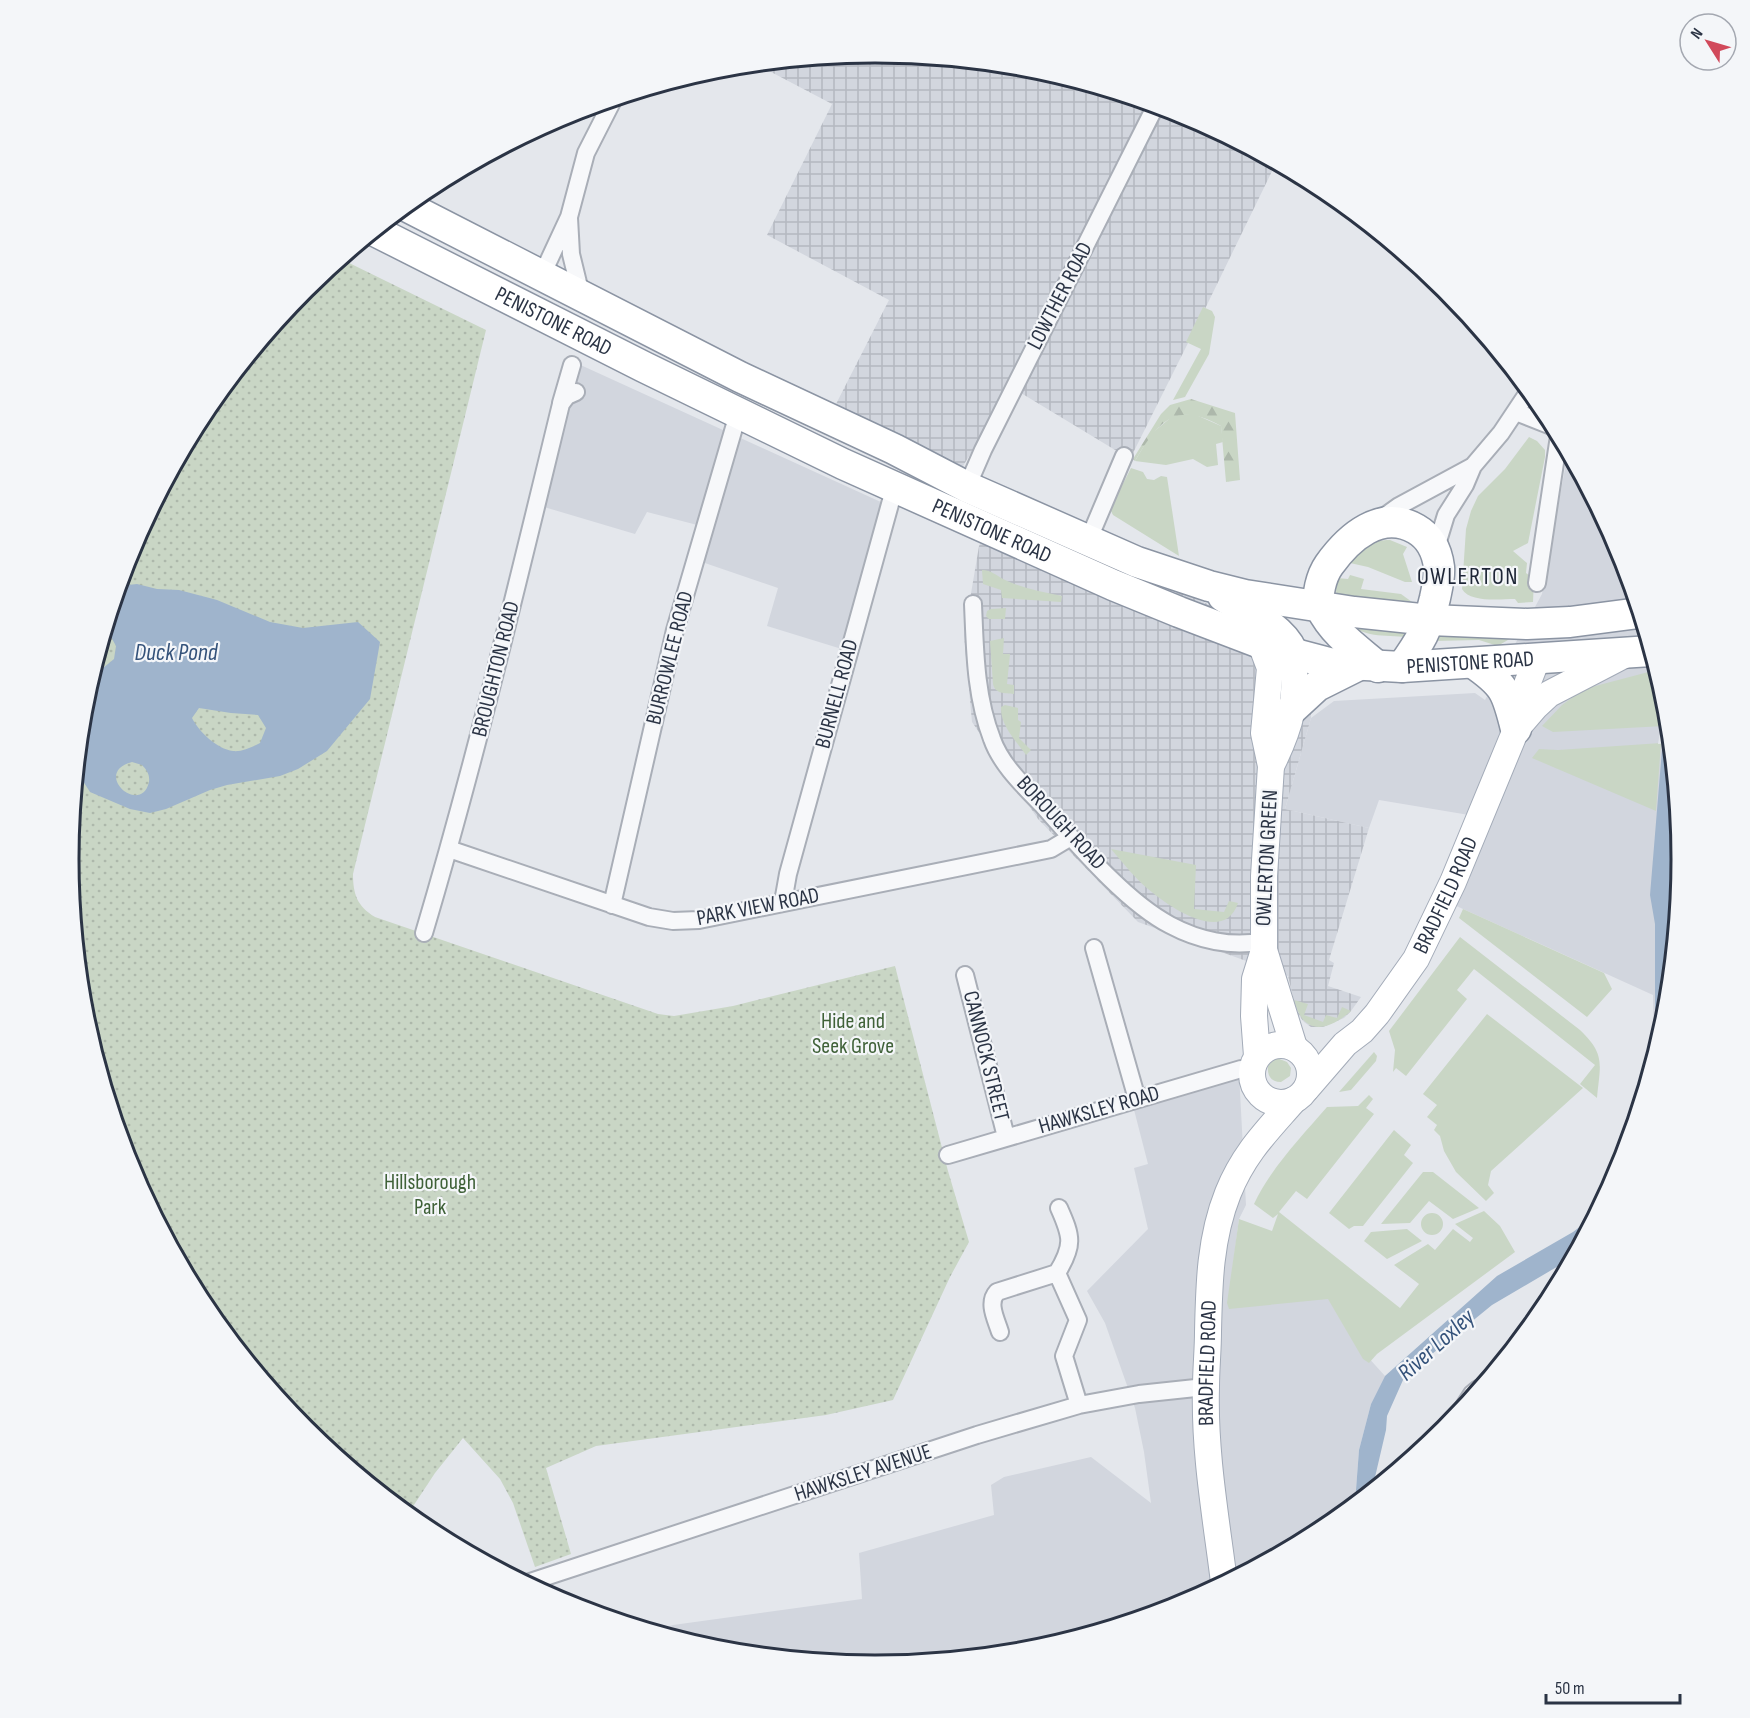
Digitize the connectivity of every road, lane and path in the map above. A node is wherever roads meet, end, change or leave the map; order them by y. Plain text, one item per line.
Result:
1 (608, 109) edge
2 (1152, 113) edge
3 (414, 210) edge
4 (569, 217) junction
5 (381, 234) edge
6 (542, 274) junction
7 (581, 295) junction
8 (566, 328) junction
9 (572, 365) dead end
10 (576, 392) dead end
11 (1525, 399) edge
12 (561, 404) junction
13 (1516, 412) junction
14 (738, 414) junction
15 (1540, 421) edge
16 (1557, 450) edge
17 (1124, 456) dead end
18 (1473, 466) junction
19 (895, 486) junction
20 (967, 487) junction
21 (1371, 526) junction
22 (1088, 541) junction
23 (1435, 551) junction
24 (1537, 583) dead end
25 (1209, 586) junction
26 (973, 603) dead end
27 (1319, 606) junction
28 (1632, 614) edge
29 (1430, 620) junction
30 (1570, 622) junction
31 (1262, 644) junction
32 (1640, 652) edge
33 (1293, 654) junction
34 (1537, 658) junction
35 (1473, 663) junction
36 (1379, 667) junction
37 (1292, 709) junction
38 (1516, 729) junction
39 (1271, 766) junction
40 (1071, 837) junction
41 (449, 849) junction
42 (783, 902) junction
43 (612, 905) junction
44 (424, 933) dead end
45 (1263, 946) junction
46 (1094, 948) dead end
47 (965, 975) dead end
48 (1345, 1044) junction
49 (1298, 1050) junction
50 (1256, 1073) junction
51 (1301, 1094) junction
52 (1137, 1099) junction
53 (1006, 1137) junction
54 (1251, 1148) junction
55 (948, 1155) dead end
56 (1059, 1208) dead end
57 (1057, 1273) junction
58 (1000, 1332) dead end
59 (1205, 1387) junction
60 (1078, 1405) junction
61 (1223, 1575) edge
62 (538, 1580) edge

1 - 4 street
2 - 20 street, LOWTHER ROAD
3 - 6 highway, PENISTONE ROAD
4 - 6 street
4 - 7 street
5 - 8 highway, PENISTONE ROAD
6 - 7 highway, PENISTONE ROAD
6 - 8 highway
7 - 20 highway, PENISTONE ROAD
8 - 14 highway, PENISTONE ROAD
9 - 12 street, BROUGHTON ROAD
10 - 12 street
11 - 13 street
12 - 41 street, BROUGHTON ROAD
13 - 15 street
13 - 18 street
14 - 19 highway, PENISTONE ROAD
14 - 43 street, BURROWLEE ROAD
16 - 24 street
17 - 22 street
18 - 21 street
18 - 23 street
19 - 31 highway, PENISTONE ROAD
19 - 42 street, BURNELL ROAD
20 - 22 highway, PENISTONE ROAD
21 - 23 highway
21 - 27 highway
22 - 25 highway, PENISTONE ROAD
23 - 29 highway
25 - 27 highway, PENISTONE ROAD
25 - 33 highway
26 - 40 street, BOROUGH ROAD
27 - 29 highway, PENISTONE ROAD
27 - 36 highway
28 - 30 highway, PENISTONE ROAD
29 - 30 highway, PENISTONE ROAD
29 - 36 highway
30 - 34 highway
31 - 33 highway, PENISTONE ROAD
31 - 39 main road, OWLERTON GREEN
32 - 34 highway, PENISTONE ROAD
32 - 38 main road
33 - 36 highway, PENISTONE ROAD
33 - 37 main road, OWLERTON GREEN
34 - 35 highway, PENISTONE ROAD
34 - 38 main road
35 - 36 highway, PENISTONE ROAD
35 - 38 highway
36 - 37 highway
37 - 39 main road, OWLERTON GREEN
38 - 48 main road, BRADFIELD ROAD
39 - 45 main road, OWLERTON GREEN
40 - 42 street, PARK VIEW ROAD
40 - 45 street, BOROUGH ROAD
41 - 43 street, PARK VIEW ROAD
41 - 44 street, BROUGHTON ROAD
42 - 43 street, PARK VIEW ROAD
45 - 49 main road, OWLERTON GREEN
45 - 50 main road, OWLERTON GREEN
46 - 52 street
47 - 53 street, CANNOCK STREET
48 - 49 main road, BRADFIELD ROAD
48 - 51 main road, BRADFIELD ROAD
49 - 50 main road, BRADFIELD ROAD
49 - 51 main road
50 - 51 main road
50 - 52 street, HAWKSLEY ROAD
50 - 54 main road, BRADFIELD ROAD
51 - 54 main road, BRADFIELD ROAD
52 - 53 street, HAWKSLEY ROAD
53 - 55 street, HAWKSLEY ROAD
54 - 59 main road, BRADFIELD ROAD
56 - 57 street
57 - 58 street
57 - 60 street
59 - 60 street, HAWKSLEY AVENUE
59 - 61 main road, BRADFIELD ROAD
60 - 62 street, HAWKSLEY AVENUE

